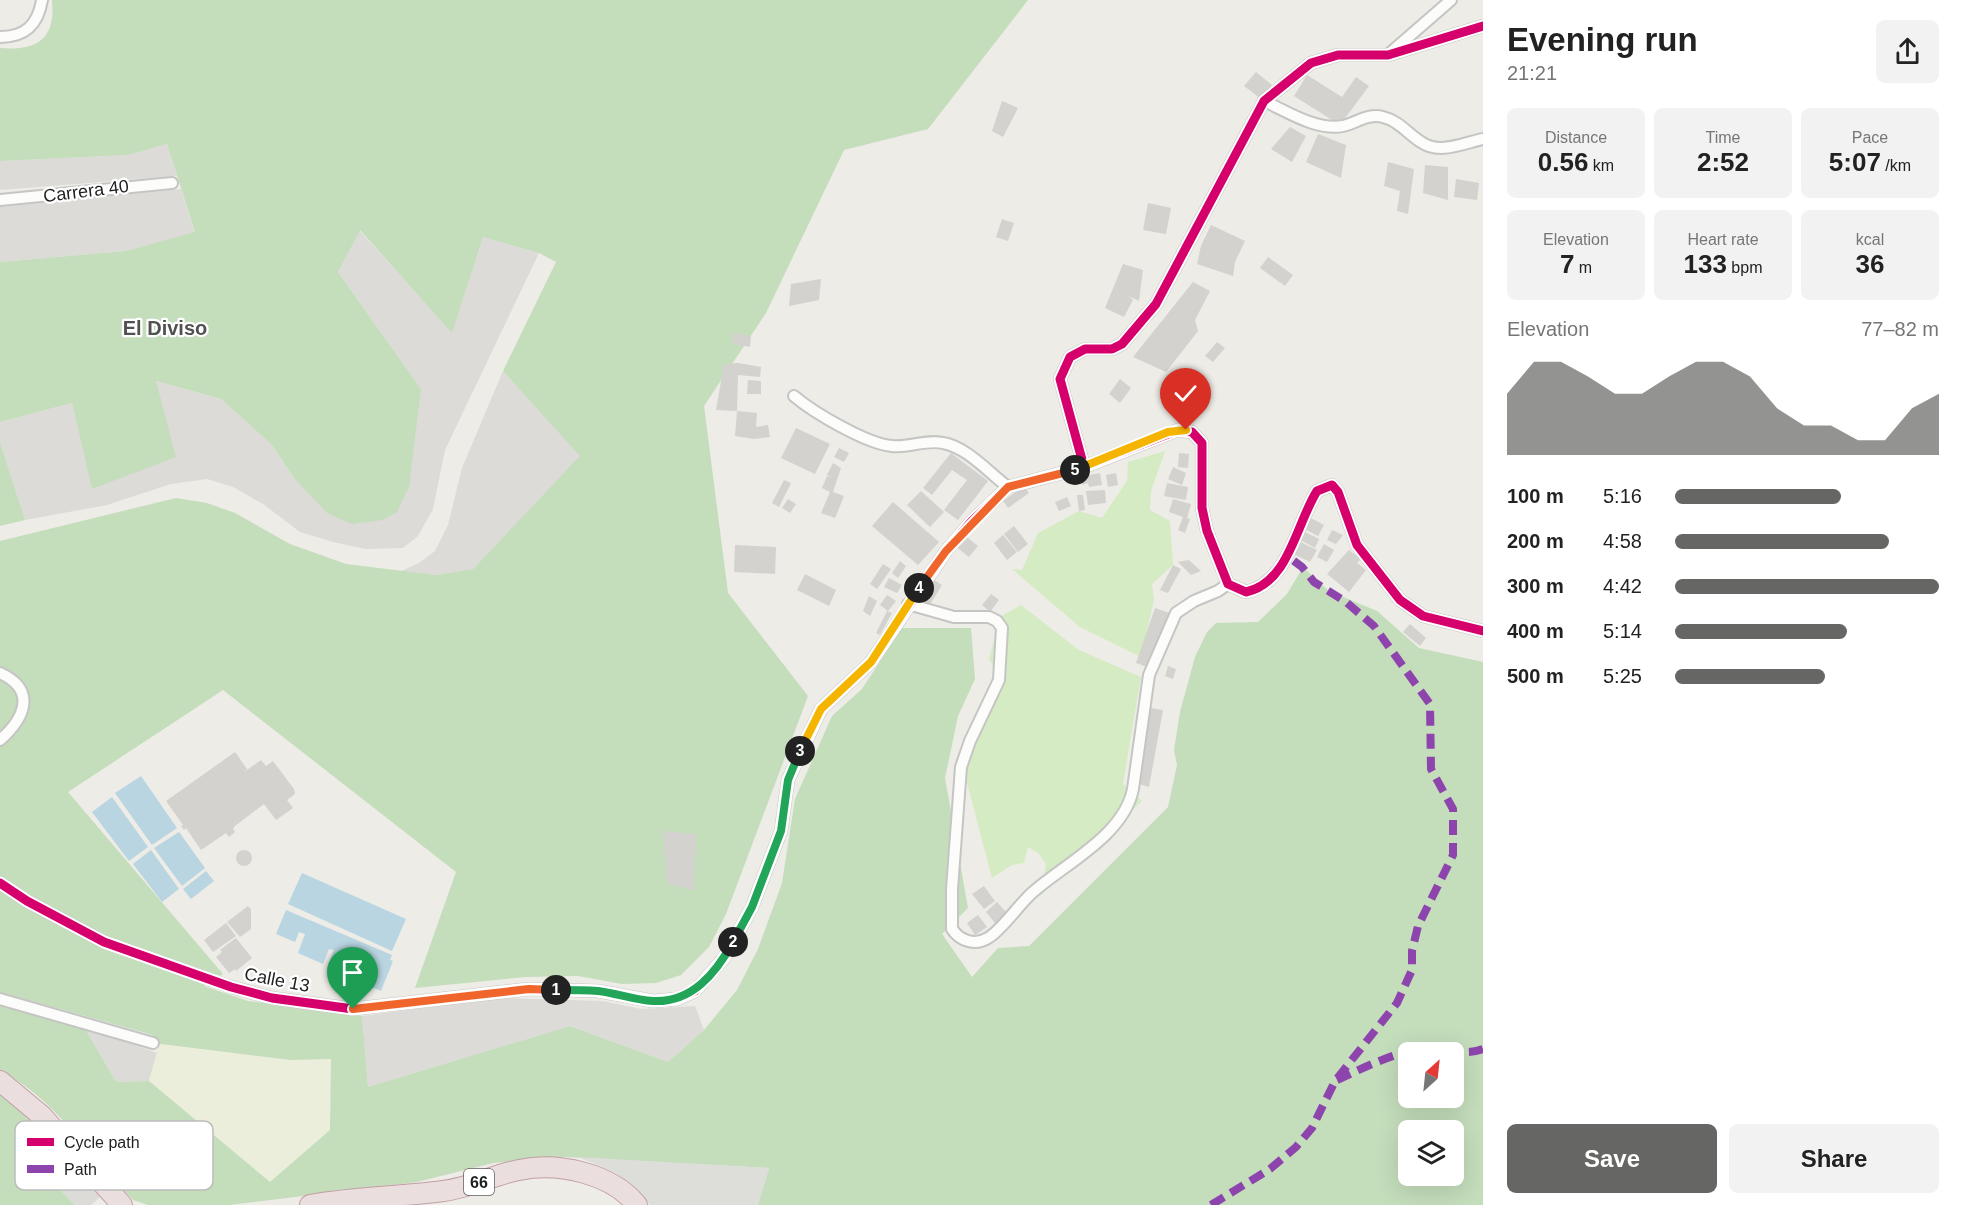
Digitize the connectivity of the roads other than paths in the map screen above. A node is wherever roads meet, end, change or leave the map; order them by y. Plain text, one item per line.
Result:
1 (42, 0) edge
2 (1451, 0) edge
3 (1483, 26) edge
4 (0, 37) edge
5 (1388, 55) junction
6 (1264, 101) junction
7 (1483, 139) edge
8 (172, 183) dead end
9 (0, 200) edge
10 (794, 396) dead end
11 (1084, 467) junction
12 (1008, 487) junction
13 (1228, 584) junction
14 (908, 604) junction
15 (1483, 631) edge
16 (0, 673) edge
17 (0, 740) edge
18 (0, 883) edge
19 (0, 999) edge
20 (153, 1042) dead end
21 (0, 1080) edge
22 (46, 1121) edge
23 (108, 1190) edge
24 (122, 1205) edge
25 (310, 1205) edge
26 (637, 1205) edge

1 - 4 street
2 - 5 street
3 - 5 street
5 - 6 street
6 - 7 street
6 - 11 street
8 - 9 street, Carrera 40
10 - 12 street
11 - 12 street
11 - 13 street
12 - 14 street
13 - 14 street
13 - 15 street
14 - 18 street, Calle 13
16 - 17 street
19 - 20 street
21 - 22 highway
23 - 24 highway
25 - 26 highway, 66

